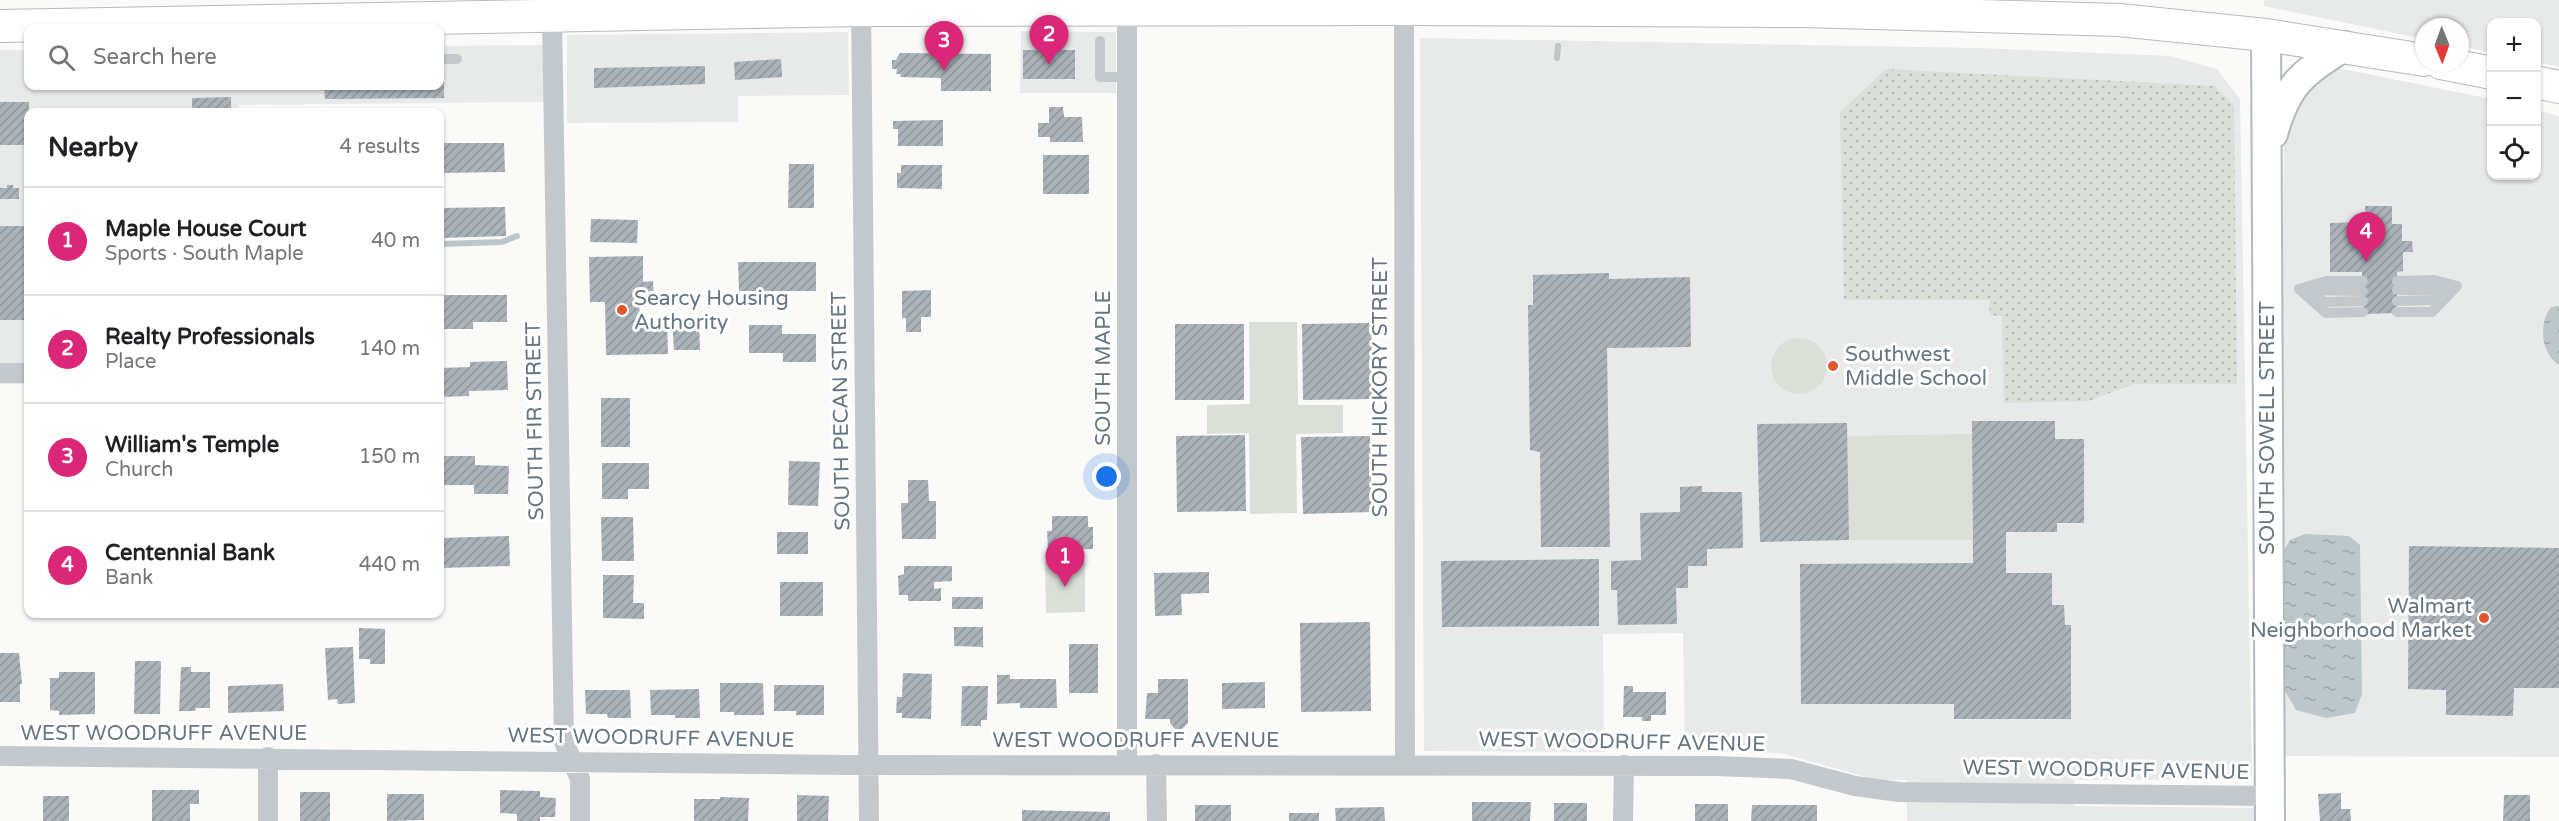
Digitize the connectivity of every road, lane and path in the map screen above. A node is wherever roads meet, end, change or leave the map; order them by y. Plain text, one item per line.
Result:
1 (861, 5) edge
2 (1127, 9) junction
3 (1404, 9) junction
4 (552, 16) junction
5 (110, 24) edge
6 (0, 26) edge
7 (24, 26) edge
8 (2266, 35) junction
9 (1100, 41) dead end
10 (2345, 46) junction
11 (2415, 58) edge
12 (444, 59) edge
13 (456, 59) dead end
14 (2469, 69) edge
15 (2487, 72) edge
16 (1127, 77) junction
17 (2541, 83) edge
18 (2559, 87) edge
19 (2266, 162) junction
20 (2457, 286) joint
21 (2363, 296) joint
22 (0, 373) edge
23 (24, 373) edge
24 (0, 756) edge
25 (268, 757) junction
26 (573, 761) junction
27 (1127, 764) junction
28 (1156, 764) junction
29 (1405, 764) junction
30 (868, 765) junction
31 (1624, 765) junction
32 (2270, 808) edge
33 (268, 821) edge
34 (580, 821) edge
35 (869, 821) edge
36 (1157, 821) edge
37 (1623, 821) edge

1 - 2 main road
1 - 4 main road
1 - 30 street, SOUTH PECAN STREET
2 - 3 main road
2 - 16 street, SOUTH MAPLE
3 - 8 main road
3 - 29 street, SOUTH HICKORY STREET
4 - 5 main road
4 - 26 street, SOUTH FIR STREET
6 - 7 main road
8 - 10 main road
8 - 19 street, SOUTH SOWELL STREET
9 - 16 lane
10 - 11 main road
10 - 19 street
12 - 13 lane
14 - 15 main road
16 - 27 street, SOUTH MAPLE
17 - 18 main road
19 - 32 street, SOUTH SOWELL STREET
20 - 20 lane
21 - 21 lane
22 - 23 street
24 - 25 street, WEST WOODRUFF AVENUE
25 - 26 street, WEST WOODRUFF AVENUE
25 - 33 street
26 - 30 street, WEST WOODRUFF AVENUE
26 - 34 street, SOUTH FIR STREET
27 - 28 street, WEST WOODRUFF AVENUE
27 - 30 street, WEST WOODRUFF AVENUE
28 - 29 street, WEST WOODRUFF AVENUE
28 - 36 street
29 - 31 street, WEST WOODRUFF AVENUE
30 - 35 street, SOUTH PECAN STREET
31 - 32 street, WEST WOODRUFF AVENUE
31 - 37 street

